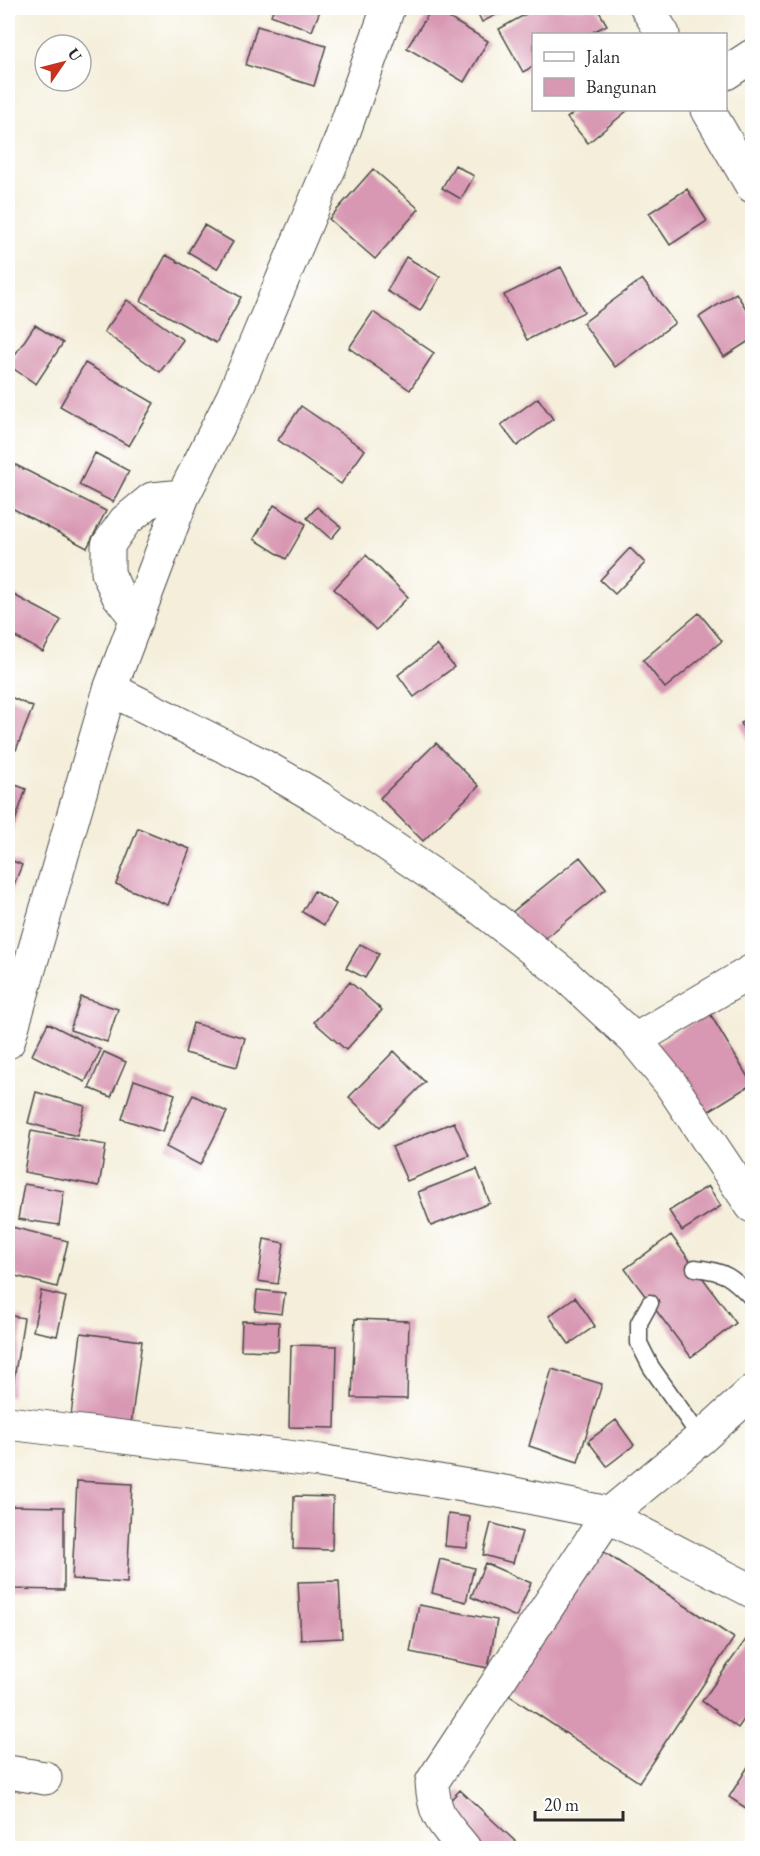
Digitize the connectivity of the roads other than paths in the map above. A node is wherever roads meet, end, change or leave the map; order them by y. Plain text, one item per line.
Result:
1 (388, 8) edge
2 (648, 8) edge
3 (662, 33) edge
4 (753, 56) edge
5 (727, 72) edge
6 (709, 111) edge
7 (753, 186) edge
8 (183, 496) junction
9 (137, 619) junction
10 (110, 689) junction
11 (753, 970) edge
12 (635, 1040) junction
13 (8, 1042) edge
14 (753, 1206) edge
15 (695, 1268) dead end
16 (753, 1298) edge
17 (650, 1303) dead end
18 (753, 1392) edge
19 (8, 1424) edge
20 (701, 1438) junction
21 (608, 1515) junction
22 (753, 1591) edge
23 (8, 1772) edge
24 (45, 1778) dead end
25 (464, 1848) edge

1 - 8 main road
2 - 3 main road
4 - 5 main road
6 - 7 main road
8 - 9 main road
8 - 9 main road
9 - 10 main road
10 - 12 main road
10 - 13 main road
11 - 12 main road
12 - 14 main road
15 - 16 lane
17 - 20 lane
18 - 20 main road
19 - 21 main road
20 - 21 main road
21 - 22 main road
21 - 25 main road
23 - 24 main road

